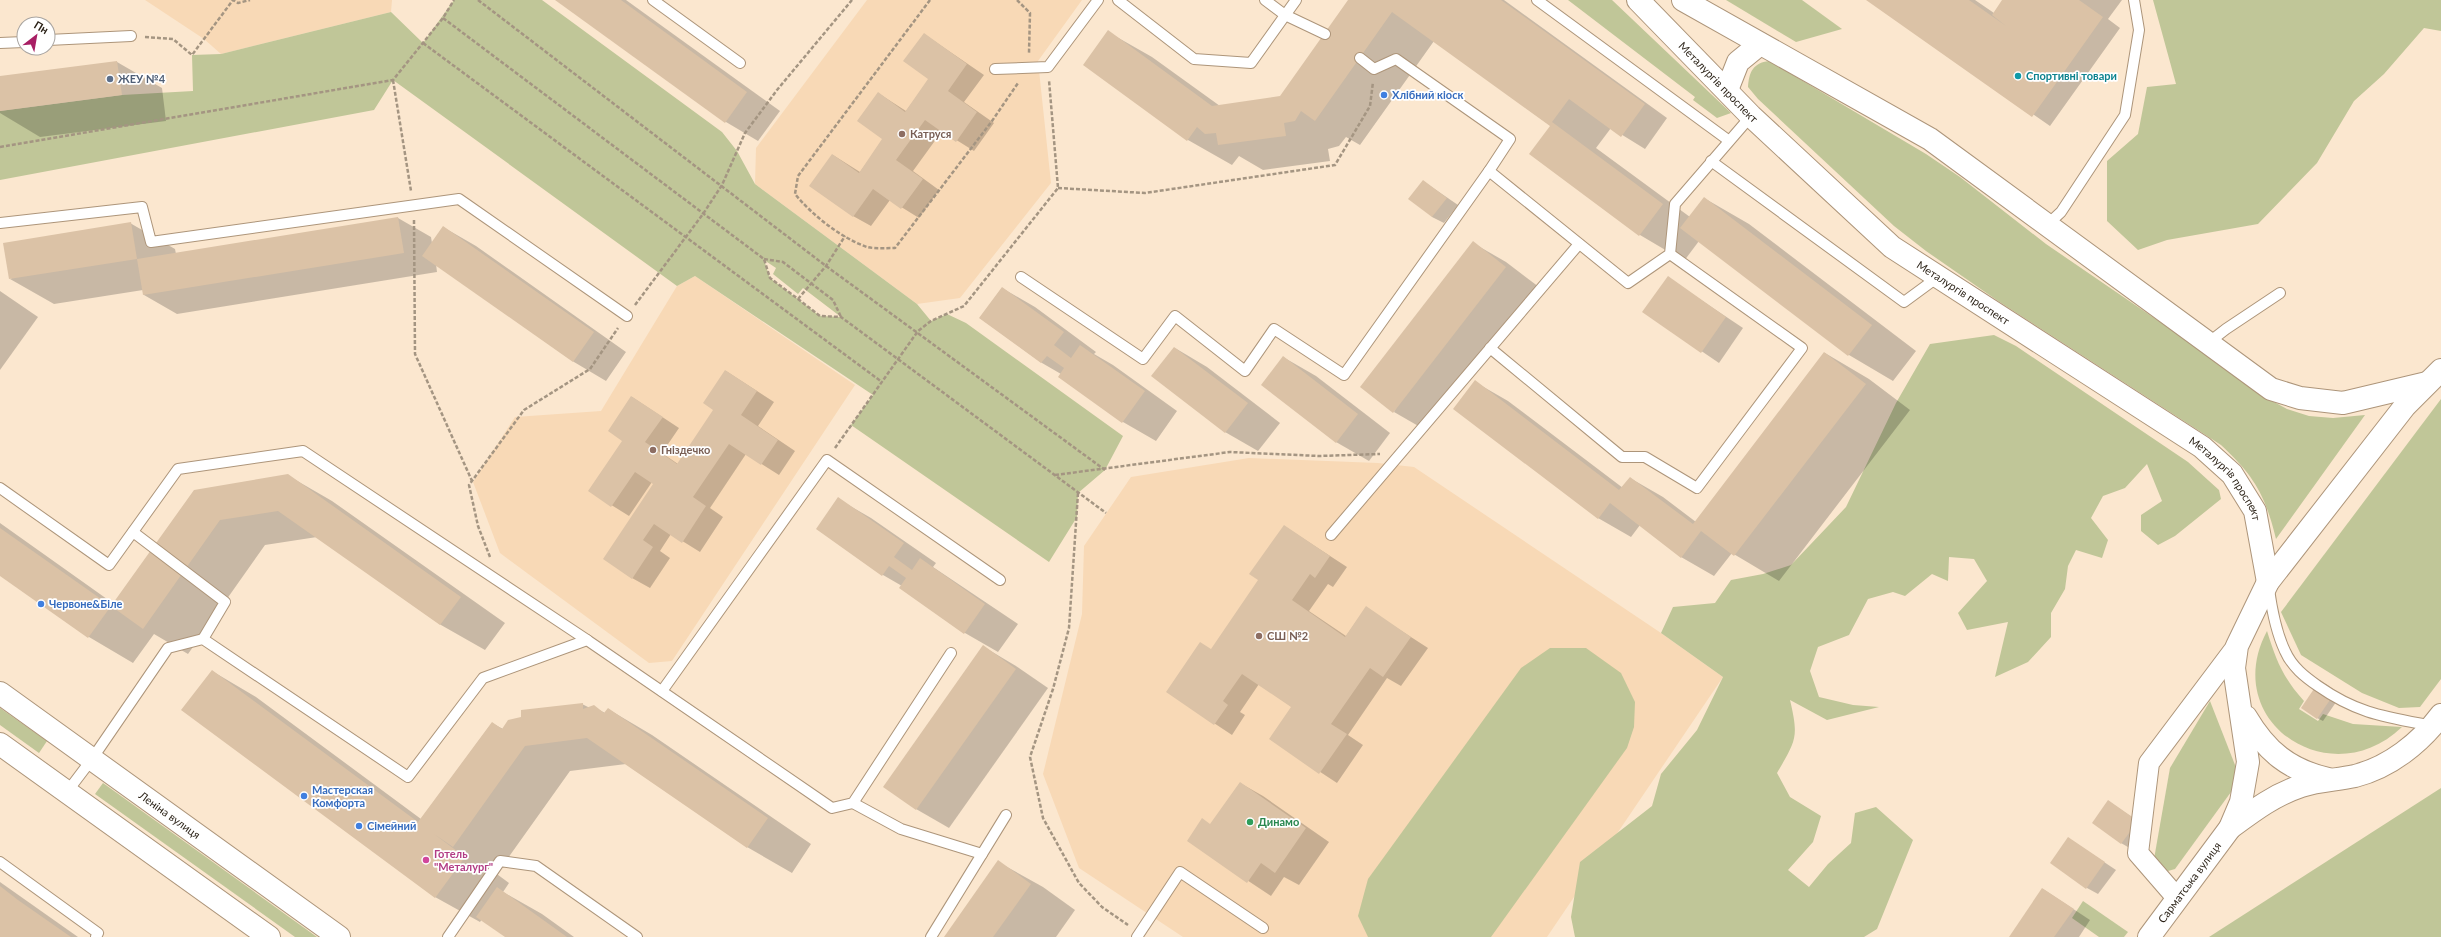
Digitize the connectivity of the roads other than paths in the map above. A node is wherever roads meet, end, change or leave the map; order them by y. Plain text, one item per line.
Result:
1 (653, 0) edge
2 (1098, 0) edge
3 (1118, 0) edge
4 (1265, 0) edge
5 (1296, 0) edge
6 (1537, 0) edge
7 (1638, 0) edge
8 (1683, 0) edge
9 (2134, 0) edge
10 (1285, 15) junction
11 (1325, 34) dead end
12 (131, 36) road end
13 (56, 40) edge
14 (16, 42) edge
15 (0, 43) edge
16 (1760, 44) junction
17 (1360, 58) dead end
18 (740, 63) dead end
19 (995, 69) dead end
20 (1727, 90) junction
21 (1751, 116) junction
22 (1728, 140) junction
23 (1711, 161) junction
24 (1489, 171) junction
25 (0, 223) edge
26 (2046, 226) junction
27 (1579, 244) junction
28 (1670, 254) junction
29 (1021, 277) dead end
30 (1938, 277) junction
31 (2280, 293) dead end
32 (627, 316) road end
33 (2208, 343) junction
34 (1490, 348) junction
35 (2434, 376) edge
36 (0, 488) edge
37 (133, 532) junction
38 (1331, 535) dead end
39 (1000, 580) dead end
40 (2268, 582) junction
41 (203, 639) junction
42 (587, 640) junction
43 (2237, 646) junction
44 (951, 653) dead end
45 (662, 692) junction
46 (0, 693) edge
47 (2240, 707) junction
48 (2438, 722) edge
49 (0, 744) edge
50 (92, 759) junction
51 (2328, 779) junction
52 (67, 792) junction
53 (853, 803) junction
54 (1006, 815) dead end
55 (2230, 828) junction
56 (982, 854) junction
57 (0, 862) edge
58 (2177, 898) junction
59 (1263, 928) dead end
60 (1138, 935) edge
61 (96, 937) edge
62 (269, 937) edge
63 (339, 937) edge
64 (448, 937) edge
65 (637, 937) edge
66 (931, 937) edge
67 (2149, 937) edge

1 - 18 lane
2 - 19 lane
3 - 10 lane
4 - 10 lane
5 - 10 lane
6 - 22 lane
7 - 20 street, Металургів проспект
8 - 16 street
9 - 26 lane
10 - 11 lane
12 - 13 lane
14 - 15 lane
16 - 20 street
16 - 26 street
17 - 24 lane
20 - 21 street, Металургів проспект
21 - 22 lane
21 - 30 street, Металургів проспект
22 - 23 lane
23 - 28 lane
23 - 30 lane
24 - 27 lane
24 - 29 lane
25 - 32 lane
26 - 33 street
27 - 28 lane
27 - 34 lane
28 - 34 lane
30 - 40 street, Металургів проспект
31 - 33 lane
33 - 35 street
34 - 38 lane
35 - 40 street
36 - 37 lane
37 - 41 lane
37 - 42 lane
39 - 45 lane
40 - 43 street
40 - 48 lane
41 - 42 lane
41 - 50 lane
42 - 45 lane
43 - 47 street
43 - 58 street
44 - 53 lane
45 - 53 lane
46 - 50 street, Леніна вулиця
47 - 51 street
47 - 55 street
48 - 51 street
49 - 52 street
50 - 52 lane
50 - 63 street, Леніна вулиця
51 - 55 street
52 - 62 street
53 - 56 lane
54 - 56 lane
55 - 58 street, Сарматська вулиця
56 - 66 lane
57 - 61 lane
58 - 67 street, Сарматська вулиця
59 - 60 lane
64 - 65 lane

